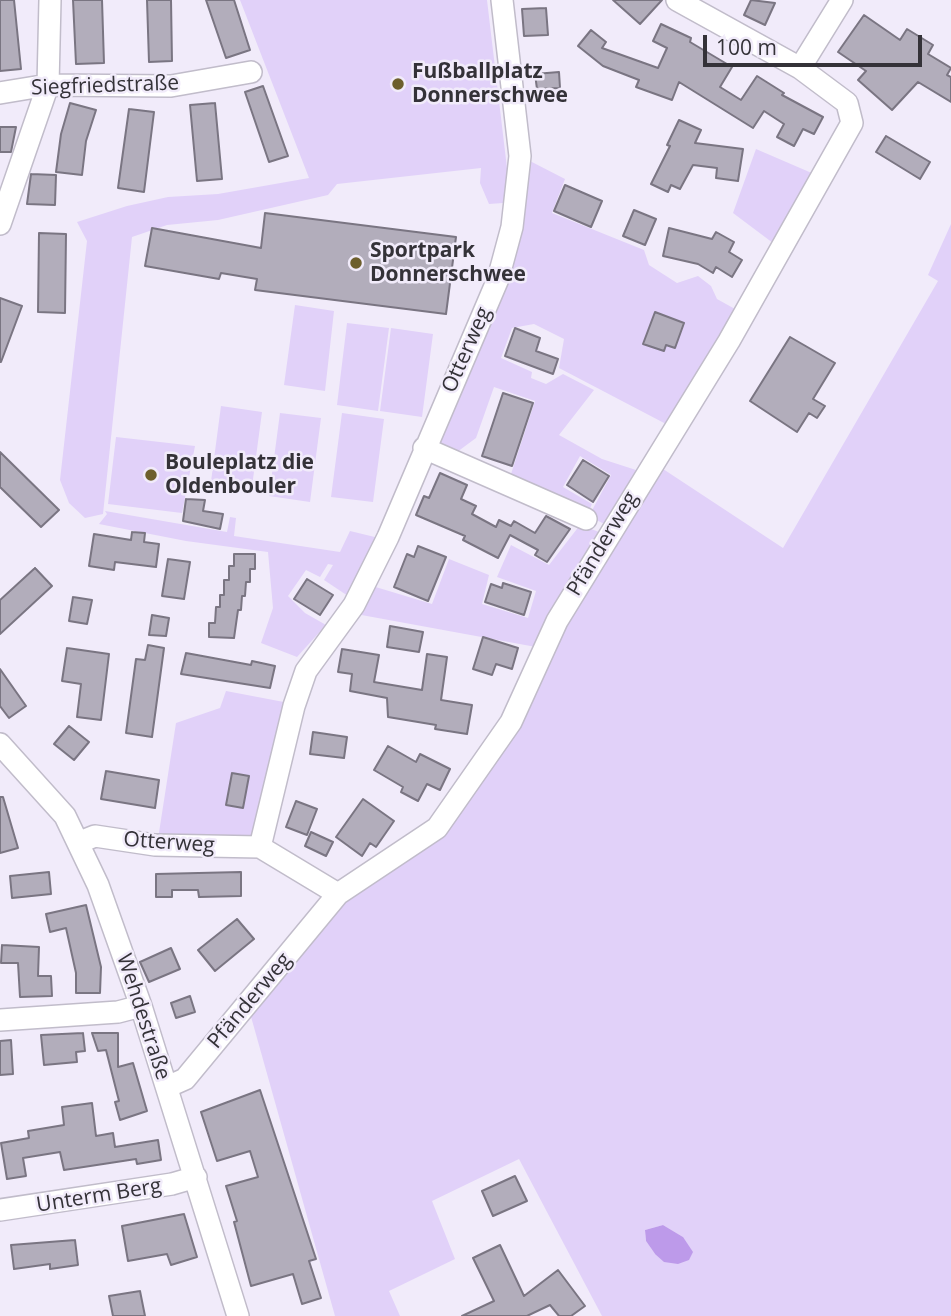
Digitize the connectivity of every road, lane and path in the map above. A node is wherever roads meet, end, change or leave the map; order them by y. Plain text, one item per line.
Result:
1 (50, 0) edge
2 (502, 0) edge
3 (677, 0) edge
4 (842, 0) edge
5 (800, 68) junction
6 (251, 72) dead end
7 (48, 85) junction
8 (0, 93) edge
9 (0, 224) edge
10 (424, 448) junction
11 (586, 519) dead end
12 (0, 744) edge
13 (80, 842) junction
14 (260, 848) junction
15 (338, 894) junction
16 (141, 1006) junction
17 (0, 1020) edge
18 (167, 1087) junction
19 (196, 1177) junction
20 (0, 1210) edge
21 (238, 1316) edge

1 - 7 street
2 - 10 street, Otterweg
3 - 5 street, Pfänderweg
4 - 5 street
5 - 15 street, Pfänderweg
6 - 7 street, Siegfriedstraße
7 - 8 street, Siegfriedstraße
7 - 9 street
10 - 11 street
10 - 14 street, Otterweg
12 - 13 street, Wehdestraße
13 - 14 street, Otterweg
13 - 16 street, Wehdestraße
14 - 15 street, Otterweg
15 - 18 street, Pfänderweg
16 - 17 street
16 - 18 street, Wehdestraße
18 - 19 street, Wehdestraße
19 - 20 street, Unterm Berg
19 - 21 street, Wehdestraße

